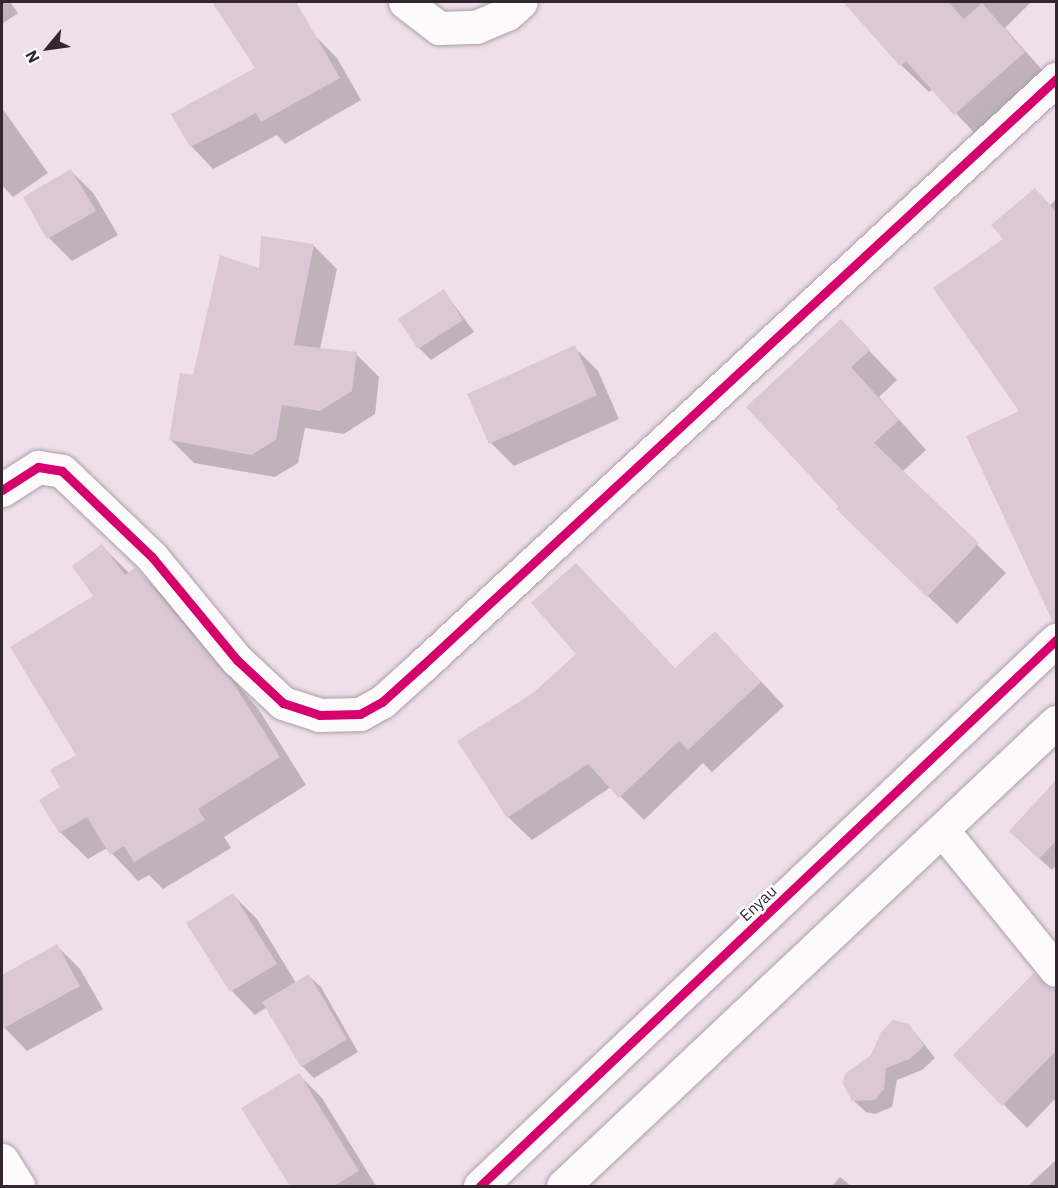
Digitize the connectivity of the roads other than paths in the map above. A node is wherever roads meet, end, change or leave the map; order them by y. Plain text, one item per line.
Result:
1 (405, 2) edge
2 (522, 2) edge
3 (1056, 79) edge
4 (2, 490) edge
5 (1056, 640) edge
6 (1056, 722) edge
7 (943, 831) junction
8 (1056, 970) edge
9 (2, 1160) edge
10 (18, 1186) edge
11 (480, 1186) edge
12 (563, 1186) edge

1 - 2 street
3 - 4 street
5 - 11 street, Enyau
6 - 7 street
7 - 8 street
7 - 12 street
9 - 10 street

